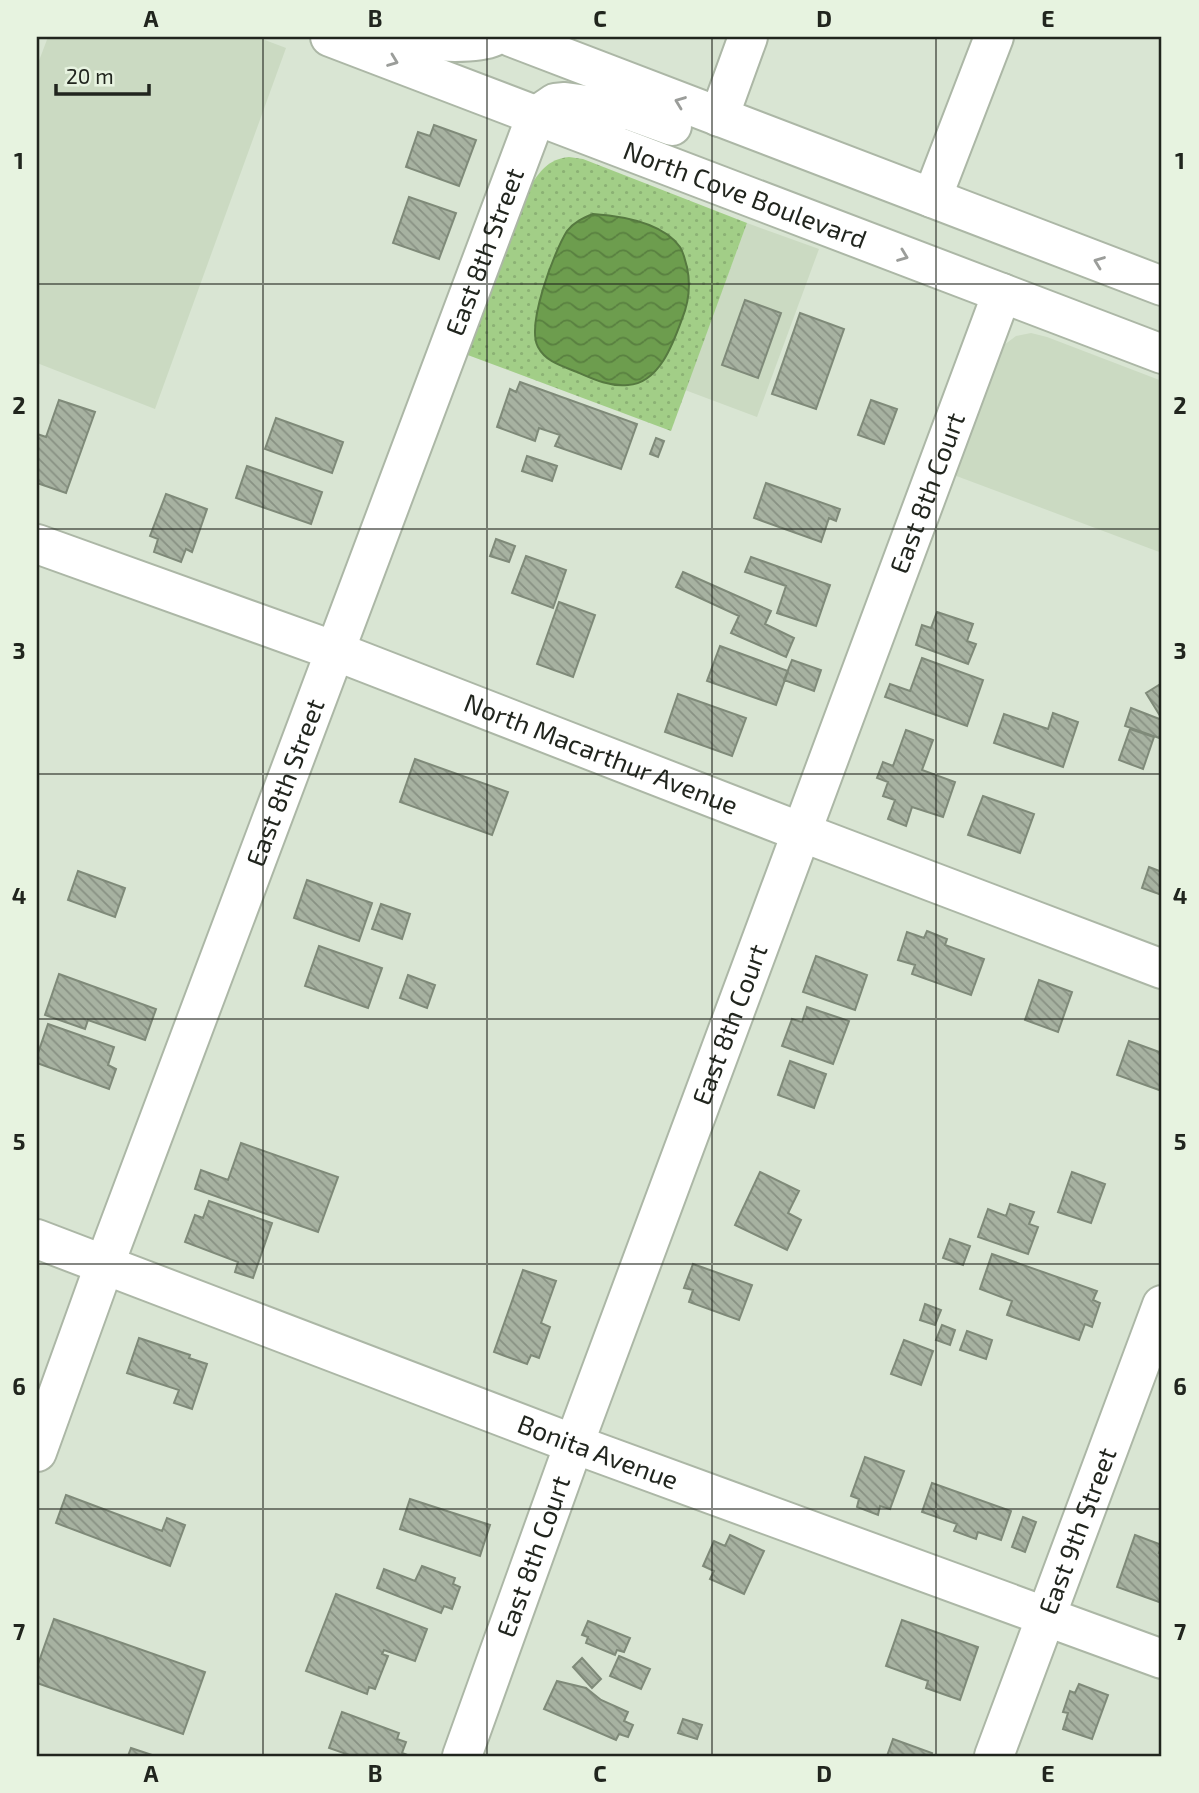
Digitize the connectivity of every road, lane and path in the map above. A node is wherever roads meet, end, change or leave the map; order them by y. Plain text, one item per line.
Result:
1 (330, 37) edge
2 (402, 37) edge
3 (493, 37) edge
4 (511, 37) edge
5 (748, 37) edge
6 (994, 37) edge
7 (536, 116) junction
8 (719, 117) junction
9 (834, 160) junction
10 (932, 198) junction
11 (1162, 286) edge
12 (1002, 293) junction
13 (1101, 330) junction
14 (1162, 335) edge
15 (1162, 354) edge
16 (37, 544) edge
17 (335, 651) junction
18 (801, 832) junction
19 (1162, 969) edge
20 (37, 1239) edge
21 (104, 1266) junction
22 (1162, 1305) edge
23 (573, 1444) junction
24 (37, 1452) edge
25 (1046, 1616) junction
26 (1162, 1659) edge
27 (462, 1756) edge
28 (994, 1756) edge

1 -> 7 street, North Cove Boulevard
2 - 3 street
8 -> 4 street
5 - 8 street
6 - 10 street
7 - 9 street
7 -> 12 street, North Cove Boulevard
7 - 17 street, East 8th Street
8 - 9 street
9 - 10 street
11 -> 10 street
12 - 13 street, North Cove Boulevard
12 - 18 street, East 8th Court
13 - 14 street
13 - 15 street, North Cove Boulevard
16 - 17 street, North Macarthur Avenue
17 - 18 street, North Macarthur Avenue
17 - 21 street, East 8th Street
18 - 19 street, North Macarthur Avenue
18 - 23 street, East 8th Court
20 - 21 street, Bonita Avenue
21 - 23 street, Bonita Avenue
21 - 24 street, East 8th Street
22 - 25 street, East 9th Street
23 - 25 street, Bonita Avenue
23 - 27 street, East 8th Court
25 - 26 street, Bonita Avenue
25 - 28 street, East 9th Street

